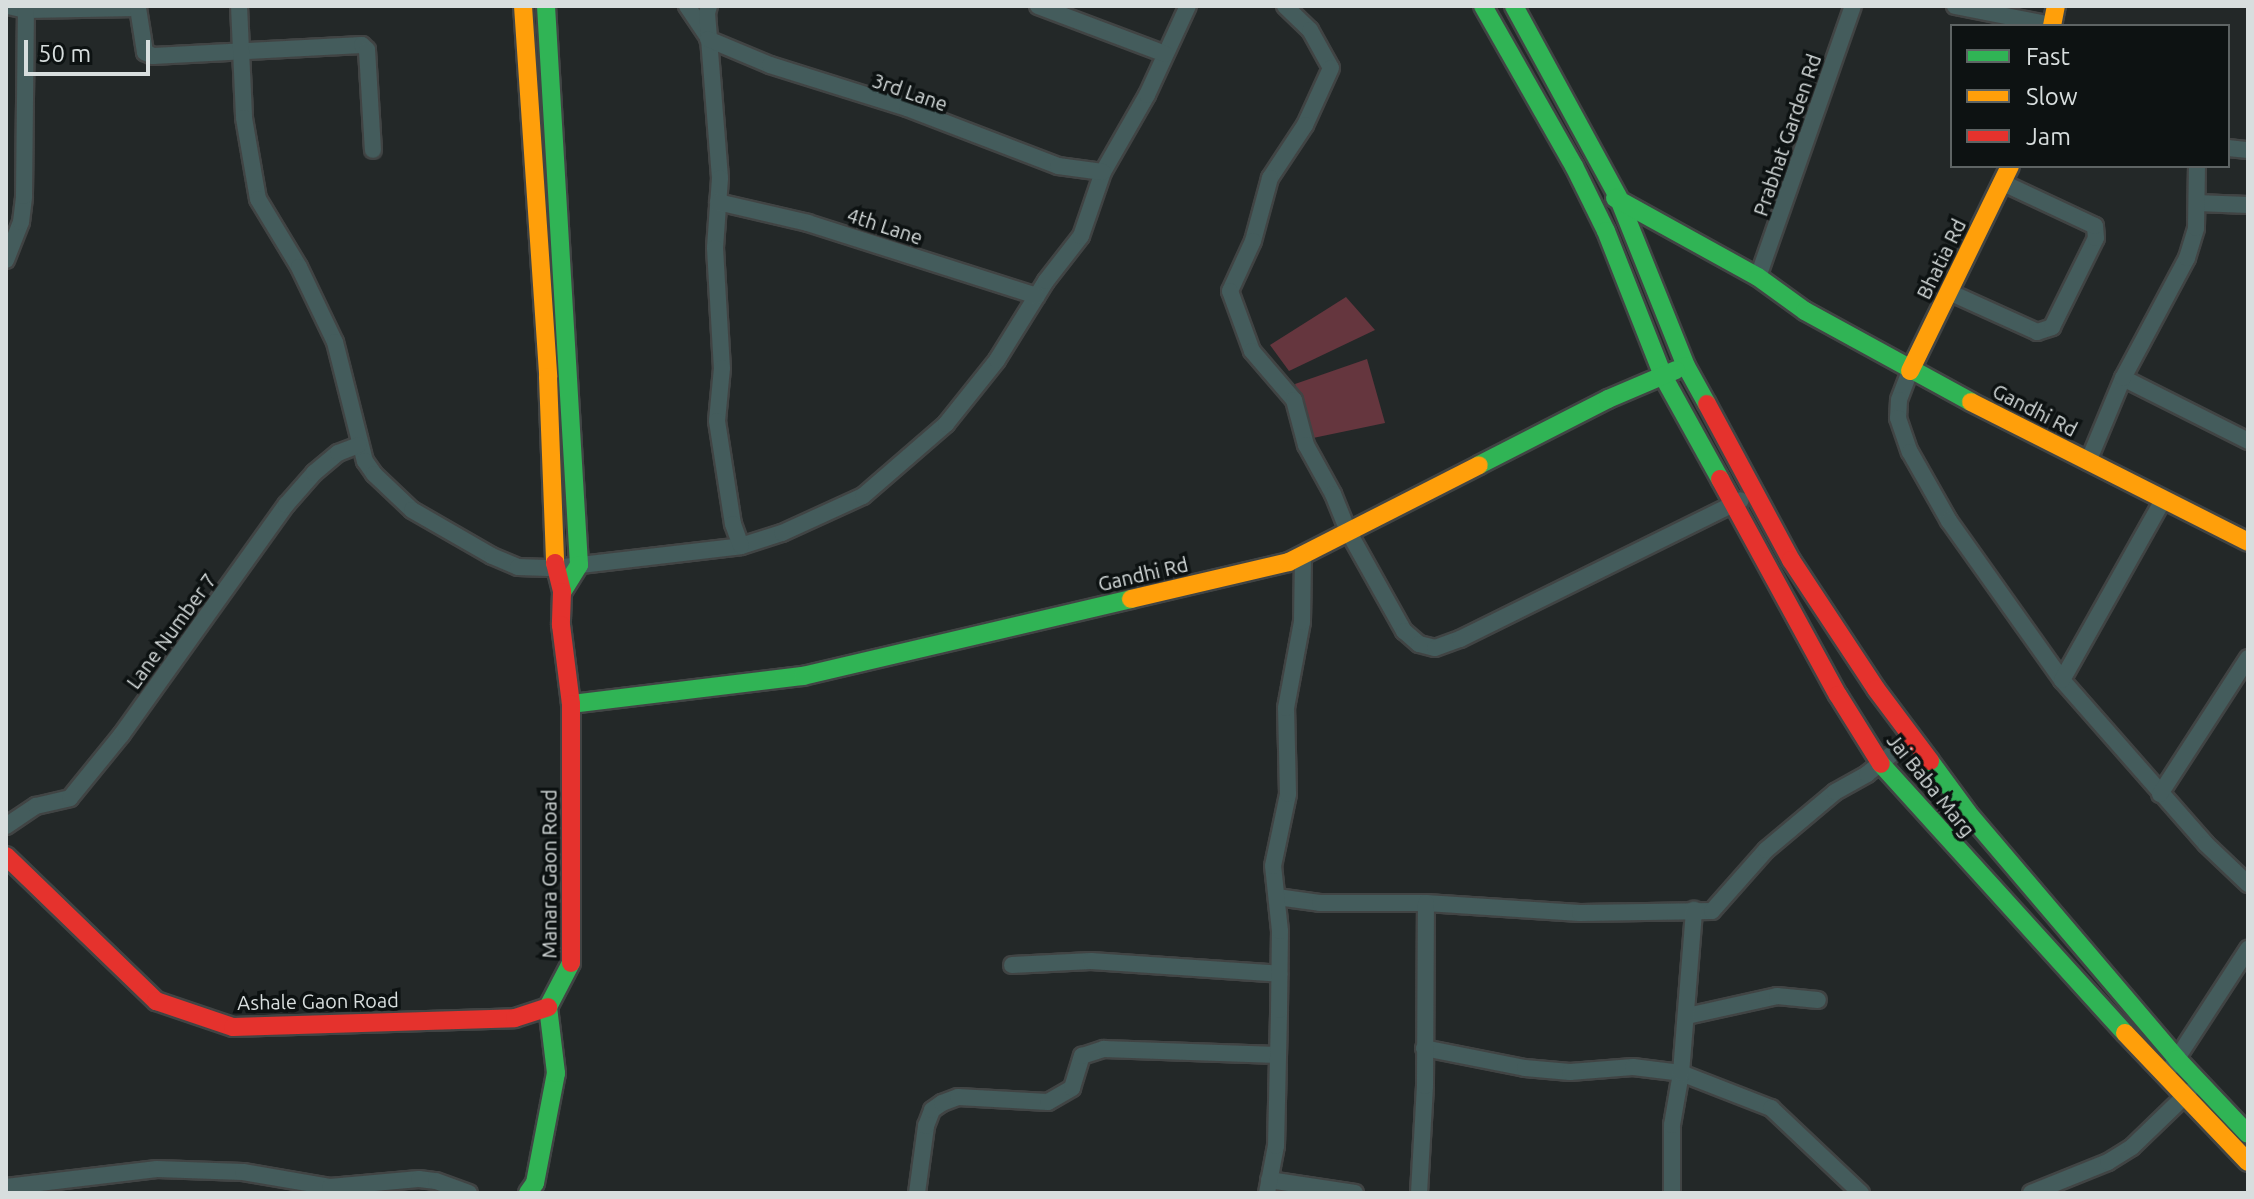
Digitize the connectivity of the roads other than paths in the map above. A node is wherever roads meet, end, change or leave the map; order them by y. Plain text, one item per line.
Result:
1 (8, 6) edge
2 (239, 6) edge
3 (523, 6) edge
4 (546, 6) edge
5 (687, 6) edge
6 (709, 6) edge
7 (1038, 6) edge
8 (1188, 6) edge
9 (1285, 6) edge
10 (1483, 6) edge
11 (1514, 6) edge
12 (1853, 6) edge
13 (1955, 6) edge
14 (26, 10) junction
15 (2042, 24) edge
16 (708, 39) junction
17 (240, 51) junction
18 (1165, 54) junction
19 (373, 150) dead end
20 (2197, 168) edge
21 (1103, 172) junction
22 (2006, 175) edge
23 (1618, 197) junction
24 (718, 202) junction
25 (2197, 203) junction
26 (1593, 205) junction
27 (2248, 205) edge
28 (6, 260) edge
29 (1758, 277) junction
30 (1949, 292) junction
31 (1037, 296) junction
32 (1686, 366) junction
33 (1910, 371) junction
34 (570, 375) junction
35 (1663, 376) junction
36 (548, 377) junction
37 (2123, 378) junction
38 (2248, 441) edge
39 (359, 445) junction
40 (2088, 462) junction
41 (1756, 493) junction
42 (2163, 500) junction
43 (1734, 504) junction
44 (1348, 531) junction
45 (2248, 542) edge
46 (741, 546) junction
47 (1303, 555) junction
48 (579, 565) junction
49 (555, 568) junction
50 (562, 592) junction
51 (2248, 658) edge
52 (2062, 680) junction
53 (571, 704) junction
54 (1912, 738) junction
55 (1879, 761) junction
56 (2160, 794) junction
57 (6, 826) edge
58 (6, 856) edge
59 (2248, 884) edge
60 (1277, 897) junction
61 (1426, 903) junction
62 (1694, 910) junction
63 (2248, 949) edge
64 (1012, 965) dead end
65 (1280, 974) junction
66 (1818, 1000) dead end
67 (548, 1007) junction
68 (1687, 1016) junction
69 (1424, 1048) junction
70 (1277, 1055) junction
71 (2177, 1059) junction
72 (1681, 1073) junction
73 (2164, 1076) junction
74 (2199, 1084) junction
75 (2184, 1097) junction
76 (2248, 1134) edge
77 (2248, 1162) edge
78 (6, 1187) edge
79 (1268, 1187) edge
80 (469, 1193) edge
81 (528, 1193) edge
82 (917, 1193) edge
83 (1355, 1193) edge
84 (1419, 1193) edge
85 (1672, 1193) edge
86 (1861, 1193) edge
87 (2031, 1193) edge

1 - 14 street
2 - 17 street
3 - 36 street, Manara Gaon Road
4 - 34 street
5 - 16 street
6 - 16 street
7 - 18 street
8 - 18 street
9 - 44 street
10 - 26 street, Jai Baba Marg
11 - 23 street, Jai Baba Marg
12 - 29 street, Prabhat Garden Rd
13 - 15 street
14 - 17 street
14 - 28 street
16 - 21 street, 3rd Lane
16 - 24 street
17 - 19 street
17 - 39 street
18 - 21 street
20 - 25 street
21 - 31 street
22 - 30 street, Bhatia Rd
22 - 30 street
23 - 26 street
23 - 29 street, Gandhi Rd
23 - 32 street, Jai Baba Marg
24 - 31 street, 4th Lane
24 - 46 street
25 - 27 street
25 - 37 street
26 - 35 street, Jai Baba Marg
29 - 33 street, Gandhi Rd
30 - 33 street, Bhatia Rd
31 - 46 street
32 - 35 street, Gandhi Rd
32 - 41 street, Jai Baba Marg
33 - 40 street, Gandhi Rd
33 - 52 street
34 - 36 street
34 - 48 street
35 - 43 street, Jai Baba Marg
35 - 44 street, Gandhi Rd
36 - 49 street, Manara Gaon Road
37 - 38 street
37 - 40 street
39 - 49 street
39 - 57 street, Lane Number 7
40 - 42 street, Gandhi Rd
41 - 43 street
41 - 54 street, Jai Baba Marg
42 - 45 street, Gandhi Rd
42 - 52 street
43 - 44 street
43 - 55 street, Jai Baba Marg
44 - 47 street, Gandhi Rd
46 - 48 street
47 - 53 street, Gandhi Rd
47 - 60 street
48 - 49 street
48 - 50 street
49 - 50 street, Manara Gaon Road
50 - 53 street, Manara Gaon Road
51 - 56 street
52 - 56 street
53 - 67 street, Manara Gaon Road
54 - 55 street
54 - 71 street, Jai Baba Marg
55 - 62 street
55 - 73 street, Jai Baba Marg
56 - 59 street
58 - 67 street, Ashale Gaon Road
60 - 61 street
60 - 65 street
61 - 62 street
61 - 69 street
62 - 68 street
63 - 71 street
64 - 65 street
65 - 70 street
66 - 68 street
67 - 81 street
68 - 72 street
69 - 72 street
69 - 84 street
70 - 79 street
70 - 82 street
71 - 73 street
71 - 74 street, Jai Baba Marg
72 - 85 street
72 - 86 street
73 - 75 street, Jai Baba Marg
74 - 75 street
74 - 76 street, Jai Baba Marg
75 - 77 street, Jai Baba Marg
75 - 87 street
78 - 80 street
79 - 83 street

